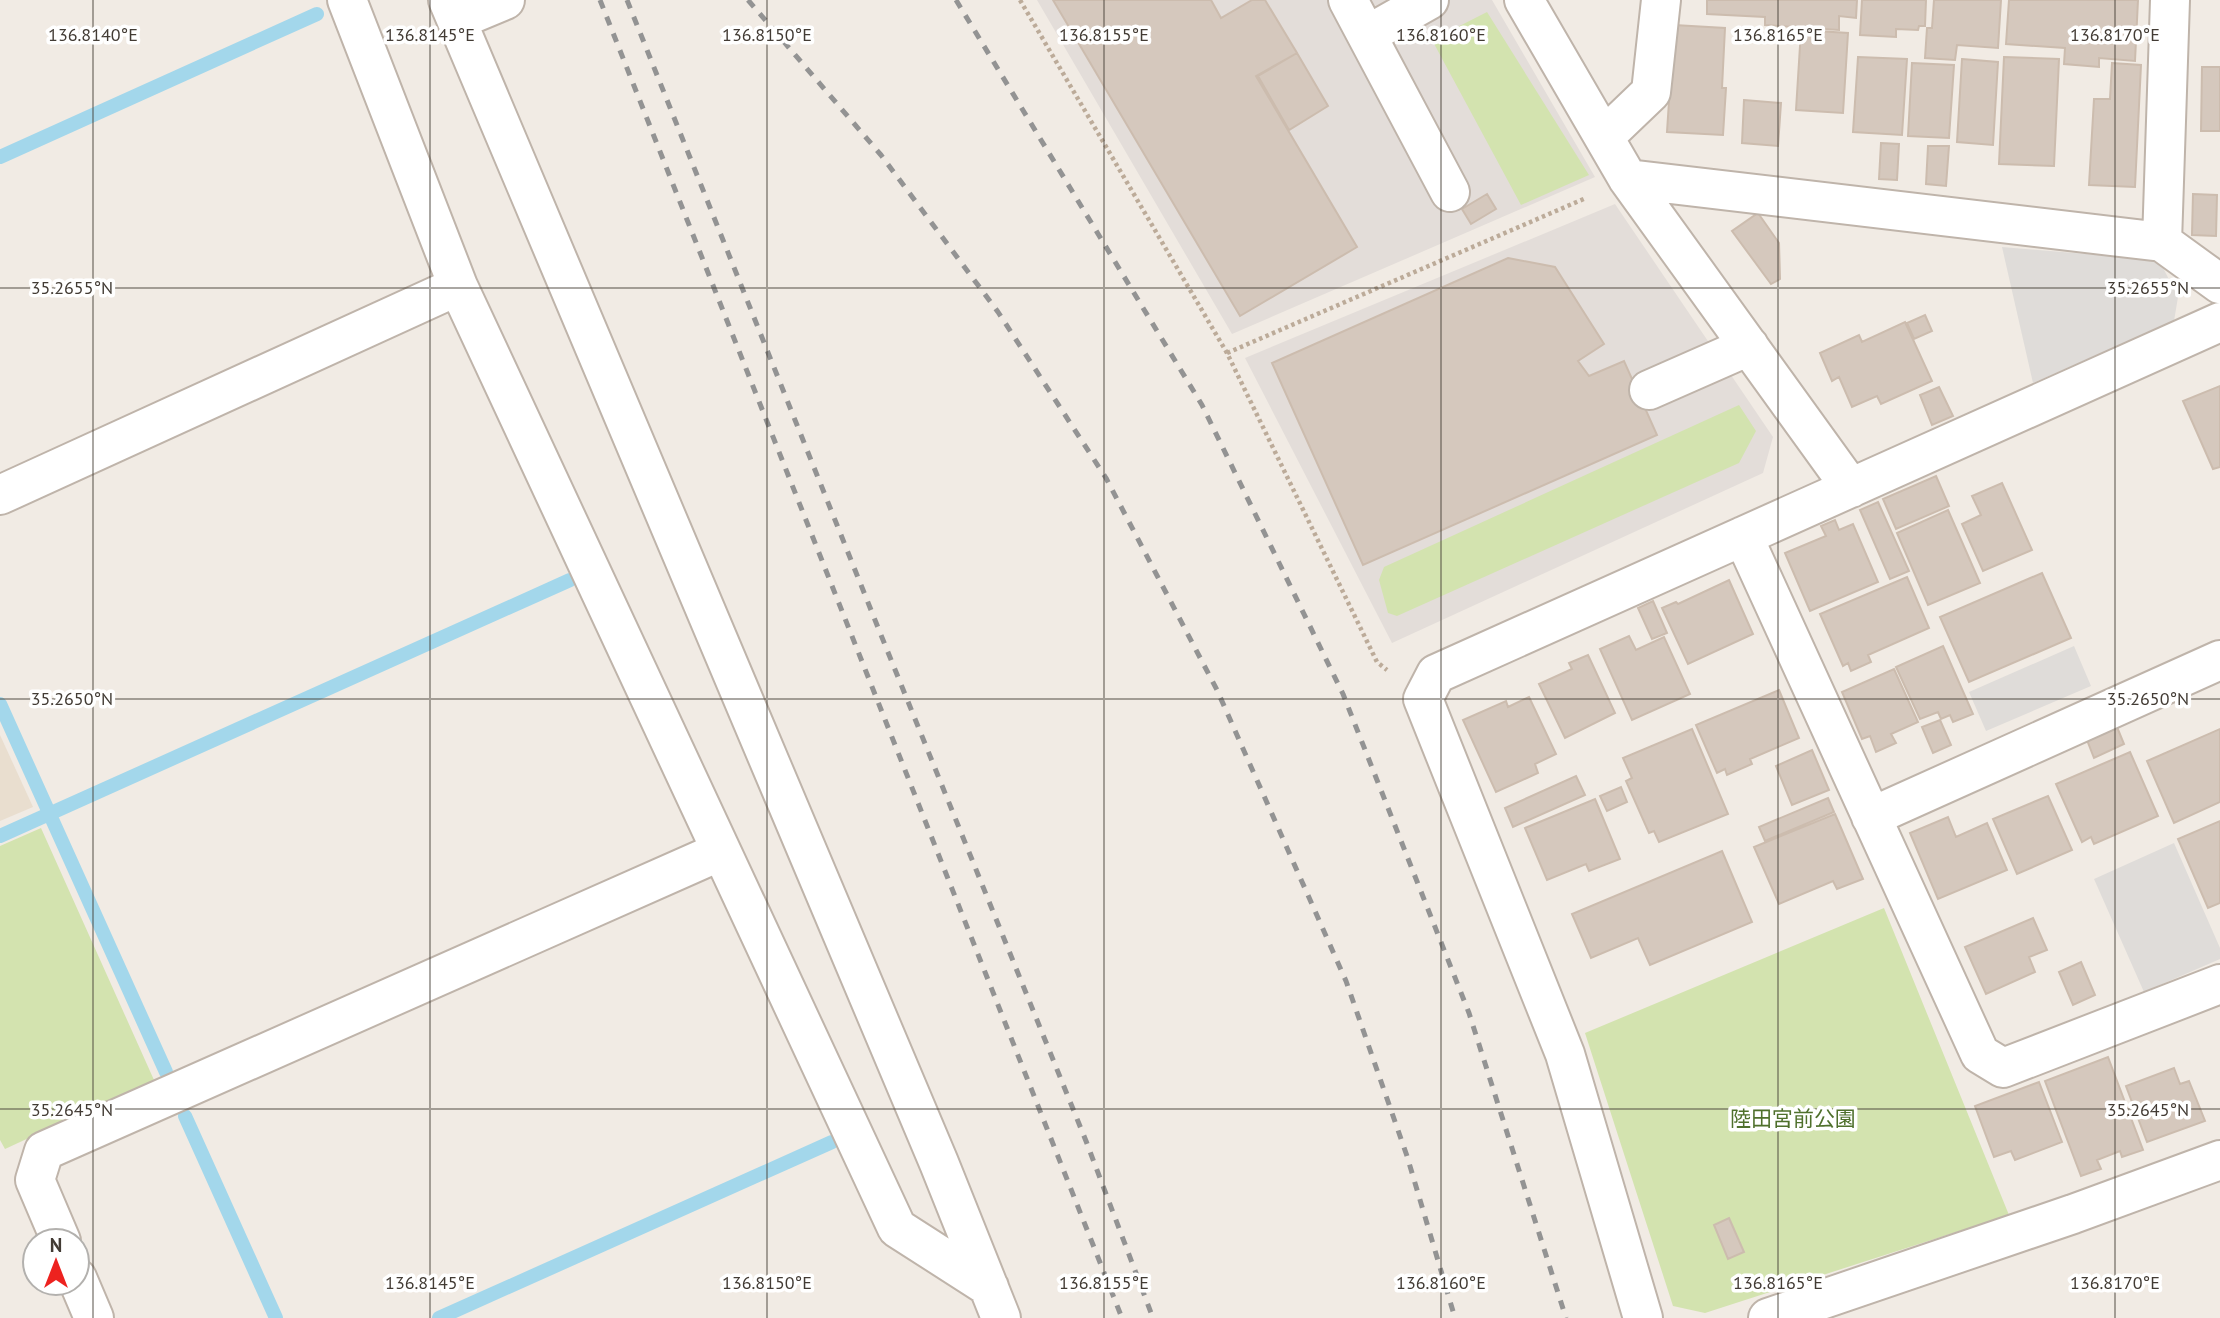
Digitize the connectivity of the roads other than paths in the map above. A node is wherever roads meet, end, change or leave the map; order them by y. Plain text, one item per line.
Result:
1 (347, 0) edge
2 (505, 0) edge
3 (1348, 0) edge
4 (1429, 0) edge
5 (1524, 0) edge
6 (1661, 0) edge
7 (2170, 0) edge
8 (452, 10) edge
9 (1367, 35) junction
10 (1604, 137) junction
11 (1628, 179) junction
12 (1450, 192) dead end
13 (2162, 242) junction
14 (2220, 284) edge
15 (458, 286) junction
16 (2220, 322) edge
17 (1749, 346) junction
18 (1648, 390) dead end
19 (1851, 488) junction
20 (0, 495) edge
21 (1743, 536) junction
22 (2220, 660) edge
23 (1871, 817) junction
24 (721, 851) junction
25 (2220, 984) edge
26 (2220, 1160) edge
27 (55, 1227) edge
28 (85, 1297) edge
29 (995, 1302) edge
30 (94, 1318) edge
31 (1643, 1318) edge
32 (1768, 1318) edge

1 - 15 street
2 - 8 street
3 - 9 street
4 - 9 street
5 - 10 street
6 - 10 street
7 - 13 street
8 - 29 street
9 - 12 street
10 - 11 street
11 - 13 street
11 - 17 street
13 - 14 street
15 - 20 street
15 - 24 street
16 - 19 street
17 - 18 street
17 - 19 street
19 - 21 street
21 - 23 street
21 - 31 street
22 - 23 street
23 - 25 street
24 - 27 street
24 - 29 street
26 - 32 street
28 - 30 street

